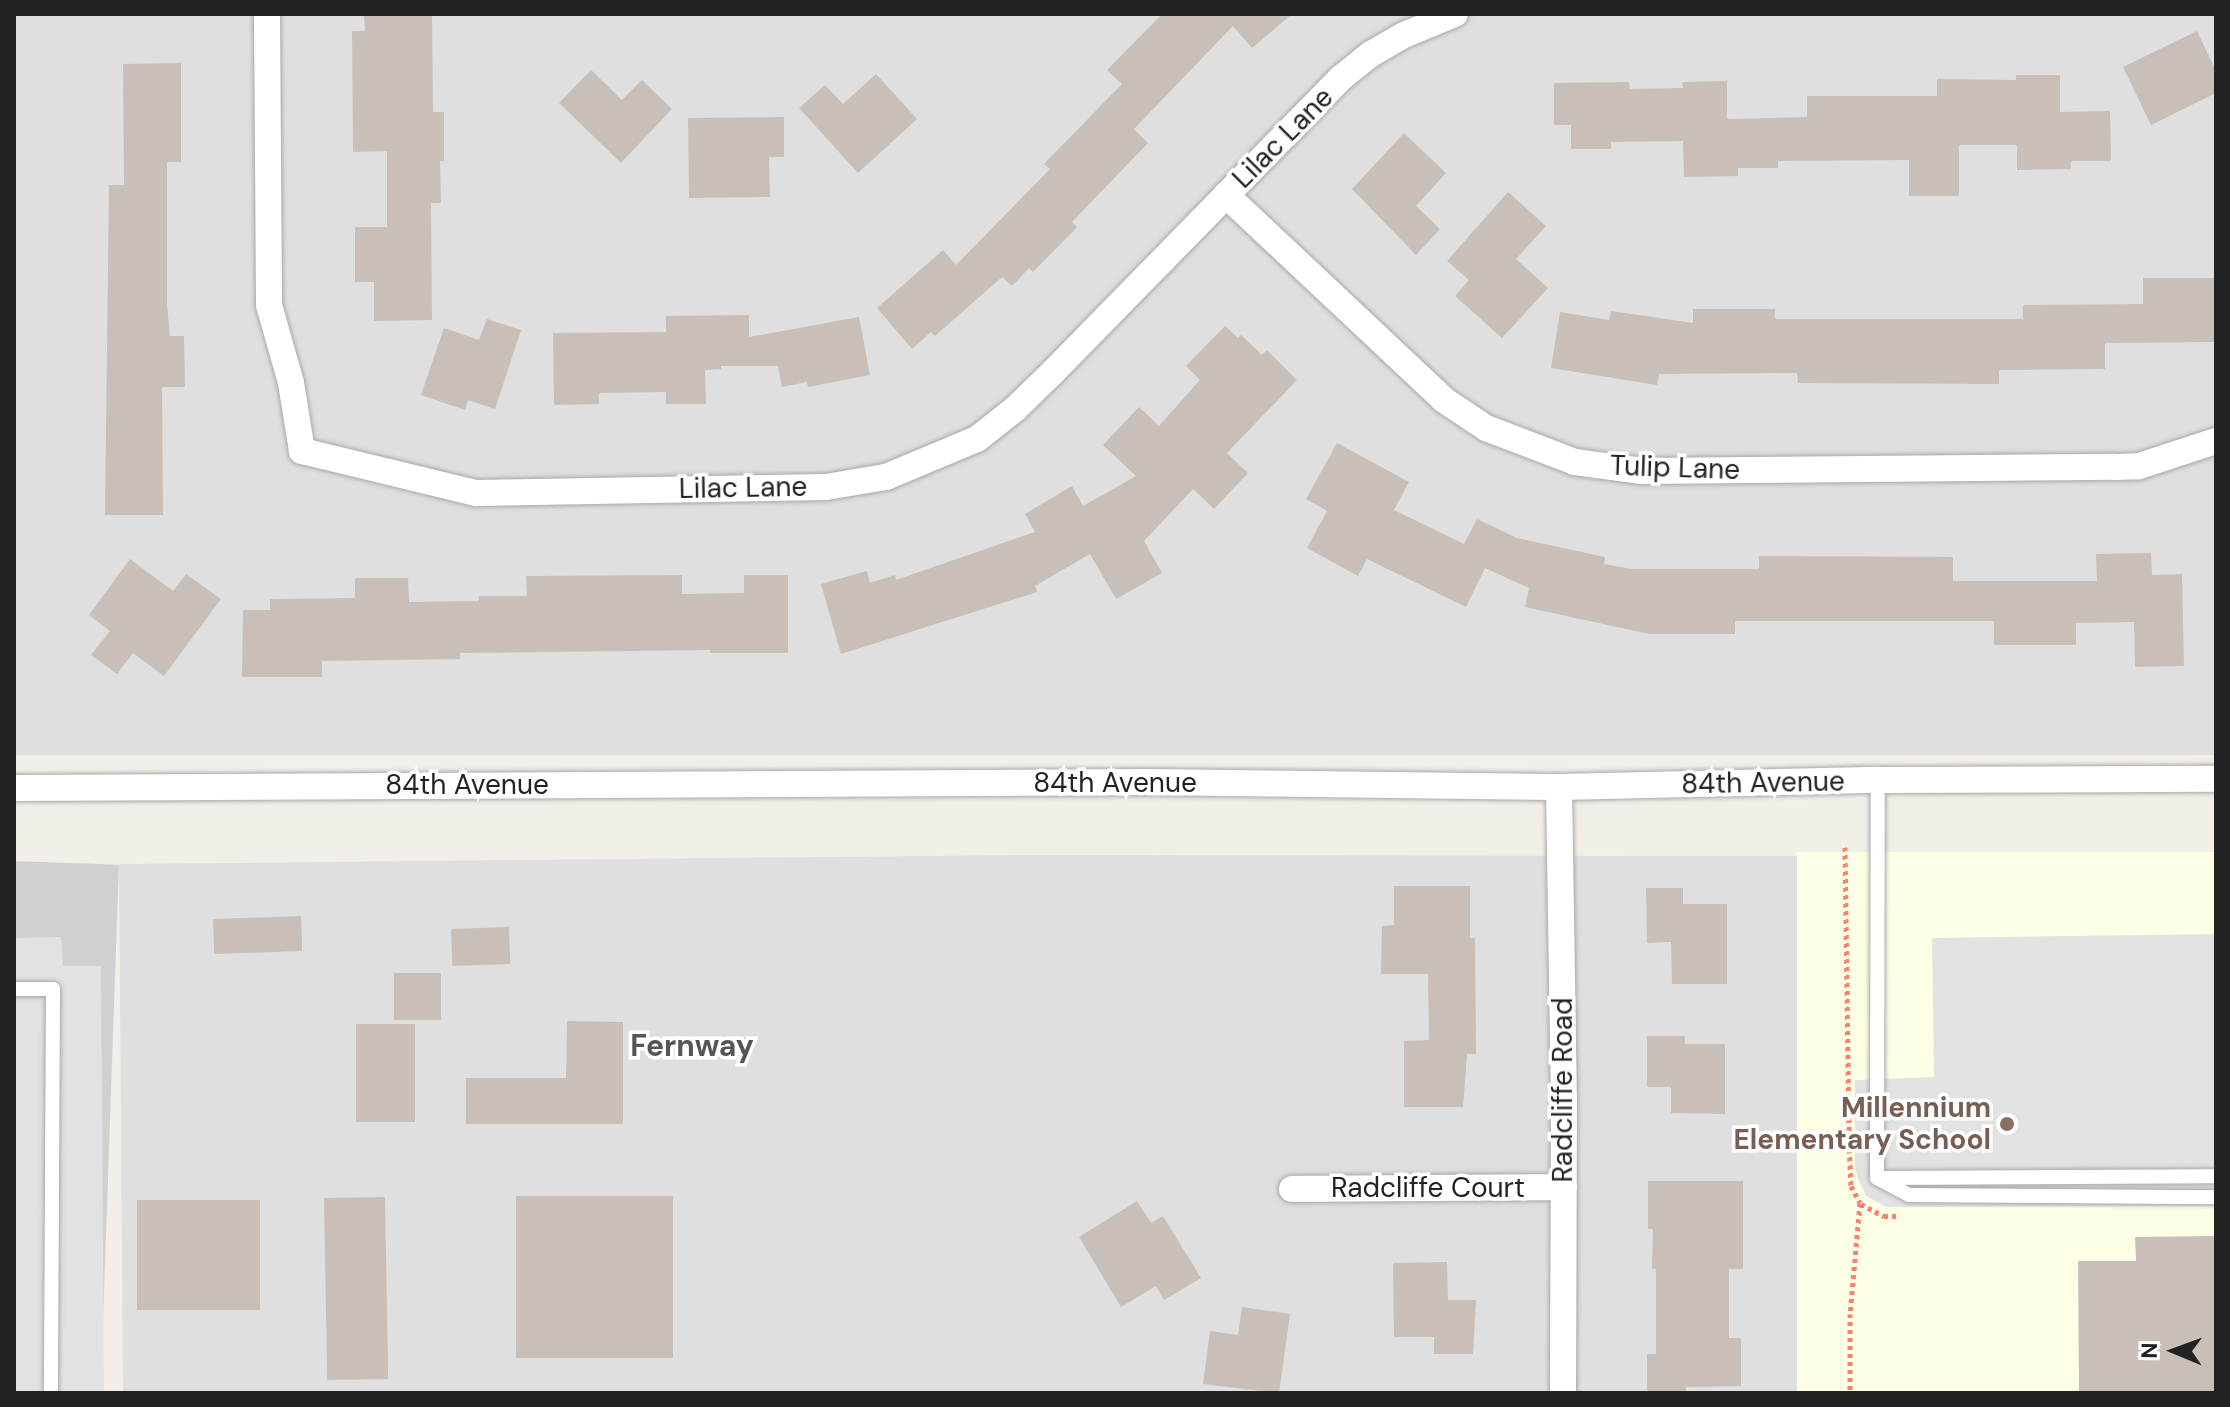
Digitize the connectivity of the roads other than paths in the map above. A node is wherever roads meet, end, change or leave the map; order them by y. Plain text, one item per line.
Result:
1 (267, 14) edge
2 (1455, 14) edge
3 (1226, 195) junction
4 (2216, 441) edge
5 (2216, 779) edge
6 (1878, 780) junction
7 (1559, 787) junction
8 (14, 788) edge
9 (14, 989) edge
10 (2216, 1176) edge
11 (1877, 1178) junction
12 (1564, 1187) junction
13 (1292, 1189) dead end
14 (2216, 1197) edge
15 (51, 1393) edge
16 (1563, 1393) edge

1 - 3 street, Lilac Lane
2 - 3 street, Lilac Lane
3 - 4 street, Tulip Lane
5 - 6 street, 84th Avenue
6 - 7 street, 84th Avenue
6 - 11 lane
7 - 8 street, 84th Avenue
7 - 12 street, Radcliffe Road
9 - 15 lane
10 - 11 lane
11 - 14 lane
12 - 13 street, Radcliffe Court
12 - 16 street, Radcliffe Road

